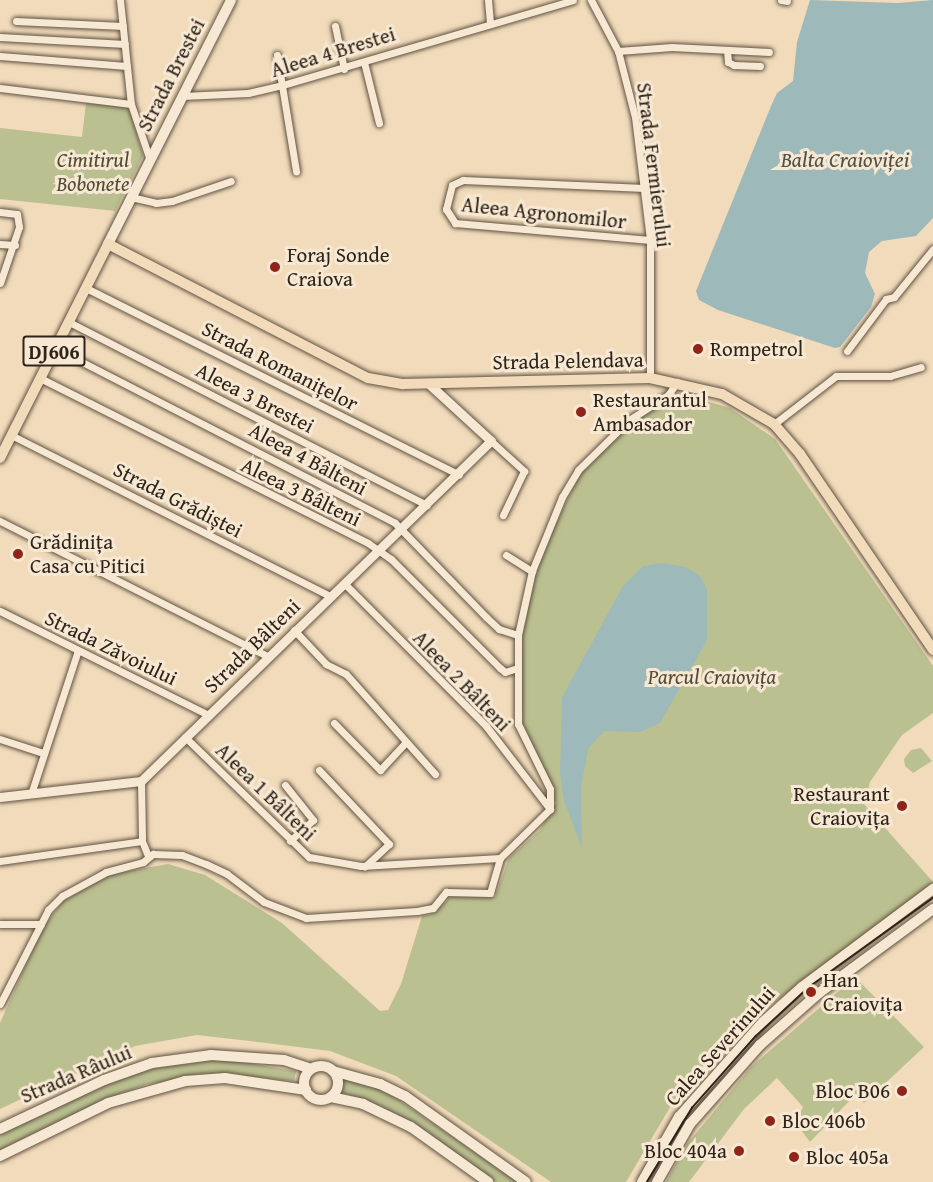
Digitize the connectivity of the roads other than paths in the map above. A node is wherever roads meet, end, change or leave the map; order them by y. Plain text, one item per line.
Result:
1 (120, 0) edge
2 (231, 0) edge
3 (488, 0) edge
4 (573, 0) edge
5 (591, 0) edge
6 (781, 0) edge
7 (788, 1) edge
8 (16, 21) dead end
9 (490, 23) junction
10 (123, 26) junction
11 (335, 26) dead end
12 (0, 37) edge
13 (124, 44) junction
14 (727, 50) junction
15 (618, 51) junction
16 (769, 52) dead end
17 (277, 55) dead end
18 (0, 56) edge
19 (364, 62) junction
20 (127, 66) junction
21 (760, 66) dead end
22 (344, 69) junction
23 (283, 85) junction
24 (0, 88) edge
25 (182, 96) junction
26 (131, 104) junction
27 (379, 123) dead end
28 (150, 160) junction
29 (296, 171) dead end
30 (231, 181) dead end
31 (644, 188) junction
32 (131, 197) junction
33 (0, 212) edge
34 (650, 240) junction
35 (0, 244) edge
36 (108, 244) junction
37 (15, 245) junction
38 (933, 249) edge
39 (0, 283) edge
40 (86, 288) junction
41 (69, 322) junction
42 (56, 348) junction
43 (847, 351) dead end
44 (921, 367) dead end
45 (40, 378) junction
46 (650, 378) junction
47 (677, 381) junction
48 (429, 384) junction
49 (774, 424) junction
50 (11, 435) junction
51 (491, 441) junction
52 (0, 458) edge
53 (459, 475) junction
54 (426, 505) junction
55 (502, 515) dead end
56 (0, 521) edge
57 (400, 529) junction
58 (379, 550) junction
59 (506, 555) dead end
60 (532, 572) junction
61 (344, 583) junction
62 (330, 596) junction
63 (0, 611) edge
64 (294, 630) junction
65 (518, 635) junction
66 (78, 650) junction
67 (933, 650) edge
68 (267, 656) junction
69 (517, 668) junction
70 (207, 714) junction
71 (334, 723) dead end
72 (185, 737) junction
73 (0, 740) edge
74 (406, 742) junction
75 (43, 753) junction
76 (319, 770) dead end
77 (435, 774) dead end
78 (141, 781) junction
79 (285, 785) dead end
80 (31, 794) junction
81 (0, 797) edge
82 (550, 809) junction
83 (142, 841) junction
84 (290, 841) junction
85 (148, 856) junction
86 (500, 858) junction
87 (0, 861) edge
88 (365, 866) junction
89 (933, 890) edge
90 (933, 909) edge
91 (0, 924) edge
92 (42, 924) junction
93 (0, 1004) edge
94 (311, 1070) junction
95 (333, 1071) junction
96 (306, 1090) junction
97 (331, 1097) junction
98 (0, 1129) edge
99 (0, 1156) edge
100 (488, 1182) edge
101 (526, 1182) edge
102 (640, 1182) edge
103 (657, 1182) edge

1 - 10 street
2 - 25 main road, Strada Brestei / DJ606
3 - 9 street
4 - 9 street, Aleea 4 Brestei
5 - 15 street, Strada Fermierului
6 - 7 street
8 - 10 street
9 - 19 street, Aleea 4 Brestei
10 - 13 street
11 - 22 street
12 - 13 street
13 - 20 street
14 - 15 street
14 - 16 street
14 - 21 street
15 - 31 street, Strada Fermierului
17 - 23 street
18 - 20 street
19 - 22 street, Aleea 4 Brestei
19 - 27 street
20 - 26 street
22 - 23 street, Aleea 4 Brestei
23 - 25 street, Aleea 4 Brestei
23 - 29 street
24 - 26 street
25 - 28 main road, Strada Brestei / DJ606
26 - 28 street
28 - 32 main road, Strada Brestei / DJ606
30 - 32 street
31 - 34 street, Strada Fermierului
31 - 34 street, Aleea Agronomilor
32 - 36 main road, Strada Brestei / DJ606
33 - 37 street
34 - 46 street, Strada Fermierului
35 - 37 street
36 - 40 main road, Strada Brestei / DJ606
36 - 48 main road, Strada Pelendava
37 - 39 street
38 - 43 street
40 - 41 main road, Strada Brestei / DJ606
40 - 53 street, Strada Romanițelor
41 - 42 main road, Strada Brestei / DJ606
41 - 54 street, Aleea 3 Brestei
42 - 45 main road, Strada Brestei / DJ606
42 - 57 street, Aleea 4 Bâlteni
44 - 49 street
45 - 50 main road, Strada Brestei / DJ606
45 - 58 street, Aleea 3 Bâlteni
46 - 47 main road, Strada Pelendava
46 - 48 main road, Strada Pelendava
47 - 49 main road, Strada Pelendava
47 - 60 street
48 - 51 street
49 - 67 main road, Strada Pelendava
50 - 52 main road, Strada Brestei / DJ606
50 - 62 street, Strada Grădiștei
51 - 53 street, Strada Bâlteni
51 - 55 street
53 - 54 street, Strada Bâlteni
54 - 57 street, Strada Bâlteni
56 - 68 street
57 - 58 street, Strada Bâlteni
57 - 65 street, Aleea 4 Bâlteni
58 - 61 street, Strada Bâlteni
58 - 69 street, Aleea 3 Bâlteni
59 - 60 street
60 - 65 street
61 - 62 street, Strada Bâlteni
61 - 82 street, Aleea 2 Bâlteni
62 - 64 street, Strada Bâlteni
63 - 66 street, Strada Zăvoiului
64 - 68 street, Strada Bâlteni
64 - 74 street
65 - 69 street
66 - 70 street, Strada Zăvoiului
66 - 75 street
68 - 70 street, Strada Bâlteni
69 - 82 street
70 - 72 street, Strada Bâlteni
71 - 74 street
72 - 78 street, Strada Bâlteni
72 - 84 street, Aleea 1 Bâlteni
73 - 75 street
74 - 77 street
75 - 80 street
76 - 88 street
78 - 80 street
78 - 83 street
79 - 84 street
80 - 81 street
82 - 86 street
83 - 85 street
83 - 87 street
84 - 88 street, Aleea 1 Bâlteni
85 - 86 street
85 - 92 street
86 - 88 street, Aleea 1 Bâlteni
89 - 102 main road, Calea Severinului
90 - 103 main road, Calea Severinului
91 - 92 street
92 - 93 street
94 - 95 main road, Strada Râului
94 - 96 main road
94 - 98 main road, Strada Râului
95 - 97 main road
95 - 101 main road, Strada Râului
96 - 97 main road, Strada Râului
96 - 99 main road, Strada Râului
97 - 100 main road, Strada Râului

